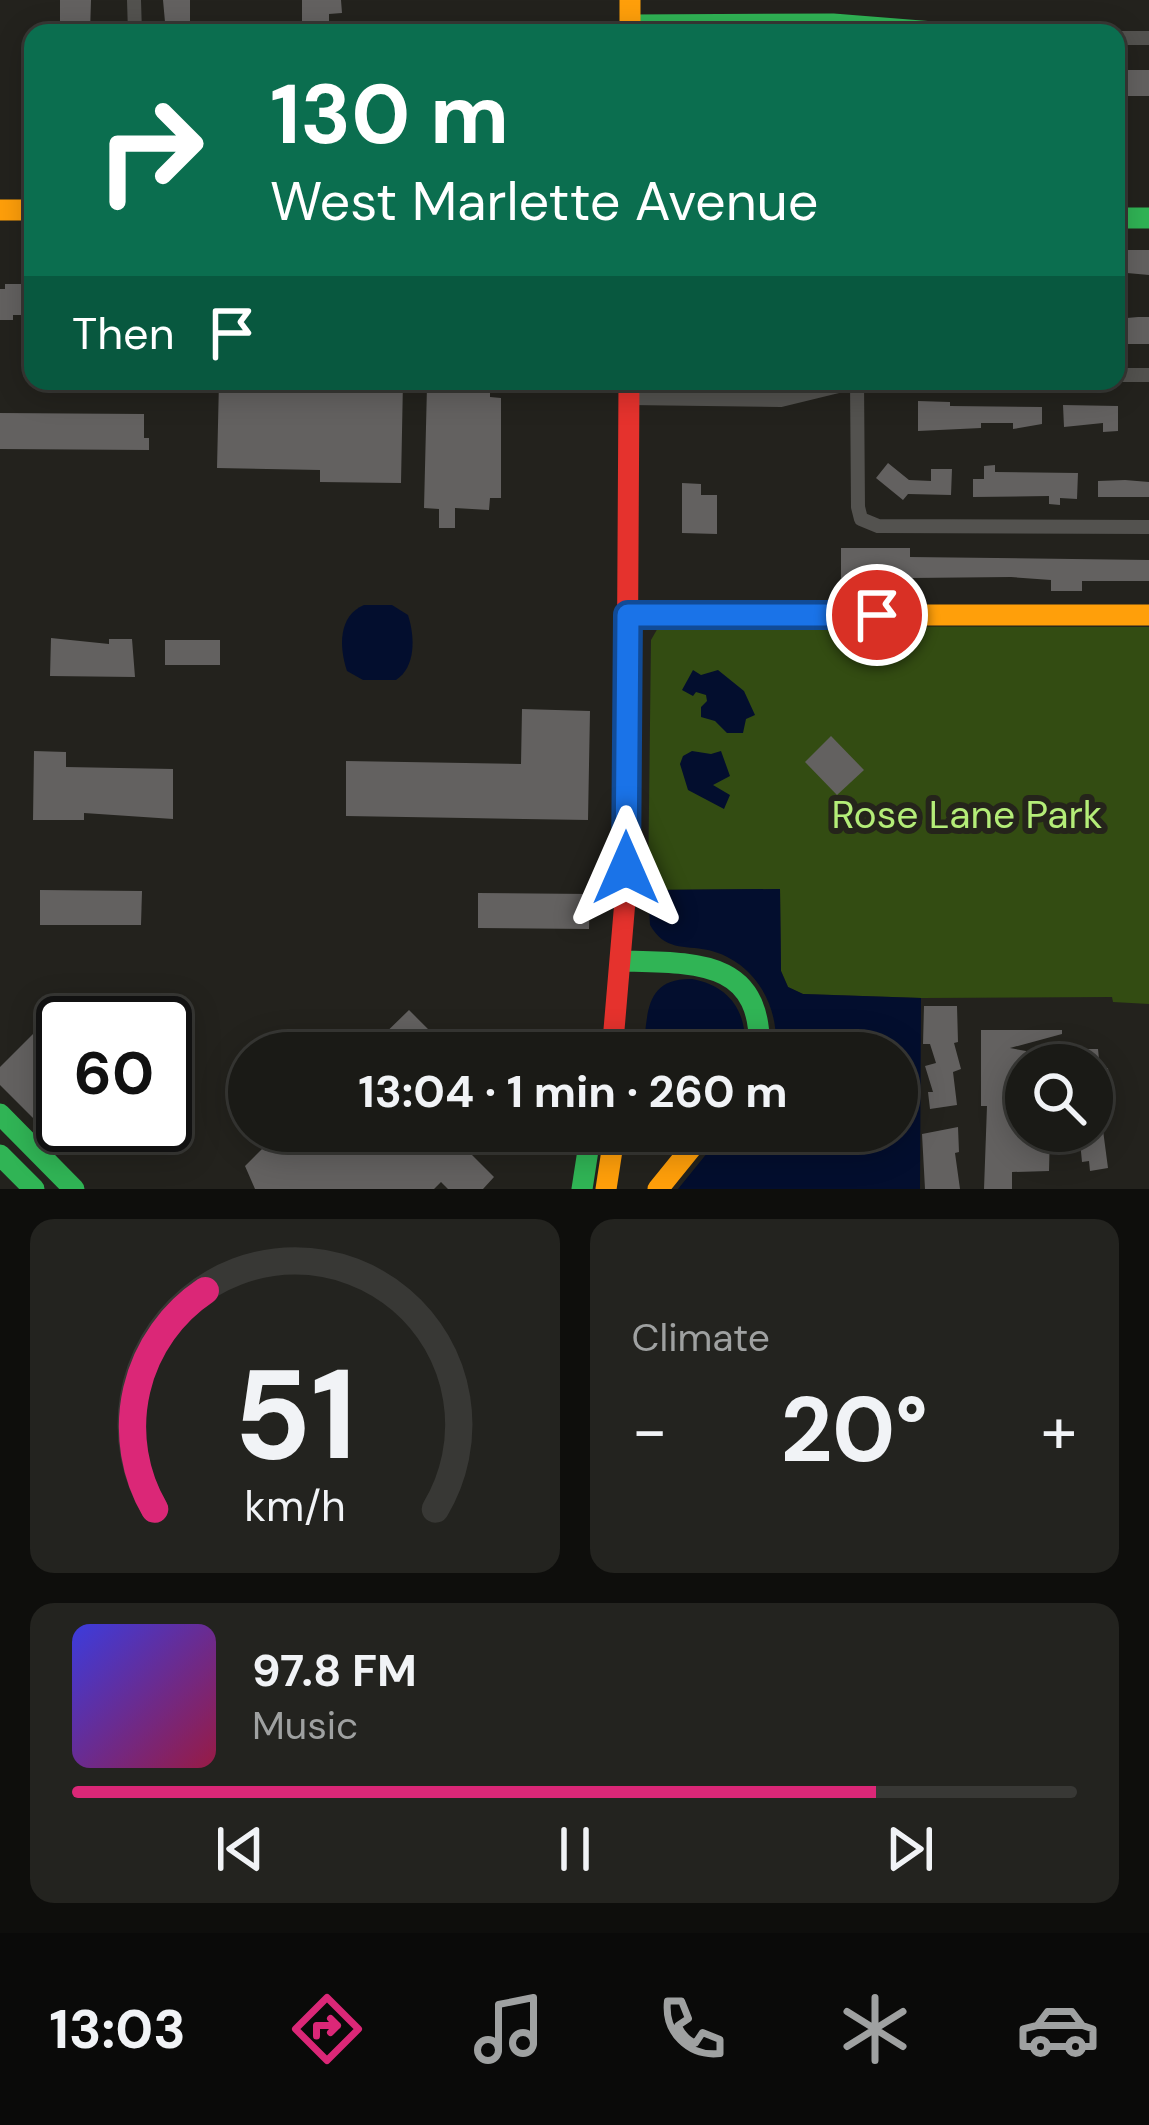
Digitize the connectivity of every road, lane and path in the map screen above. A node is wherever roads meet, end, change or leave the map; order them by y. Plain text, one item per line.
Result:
1 (628, 390) edge
2 (821, 390) edge
3 (857, 390) edge
4 (1149, 527) edge
5 (628, 615) junction
6 (1149, 615) edge
7 (622, 961) junction
8 (614, 1032) edge
9 (761, 1032) edge
10 (0, 1114) edge
11 (588, 1152) edge
12 (612, 1152) edge
13 (688, 1152) edge
14 (0, 1155) edge
15 (34, 1189) edge
16 (74, 1189) edge
17 (582, 1189) edge
18 (606, 1189) edge
19 (658, 1189) edge

1 - 2 street
1 - 5 main road
3 - 4 street
5 - 6 main road
5 - 7 main road
7 - 8 main road
7 - 9 main road
10 - 16 main road
11 - 17 main road
12 - 18 main road
13 - 19 main road
14 - 15 main road

